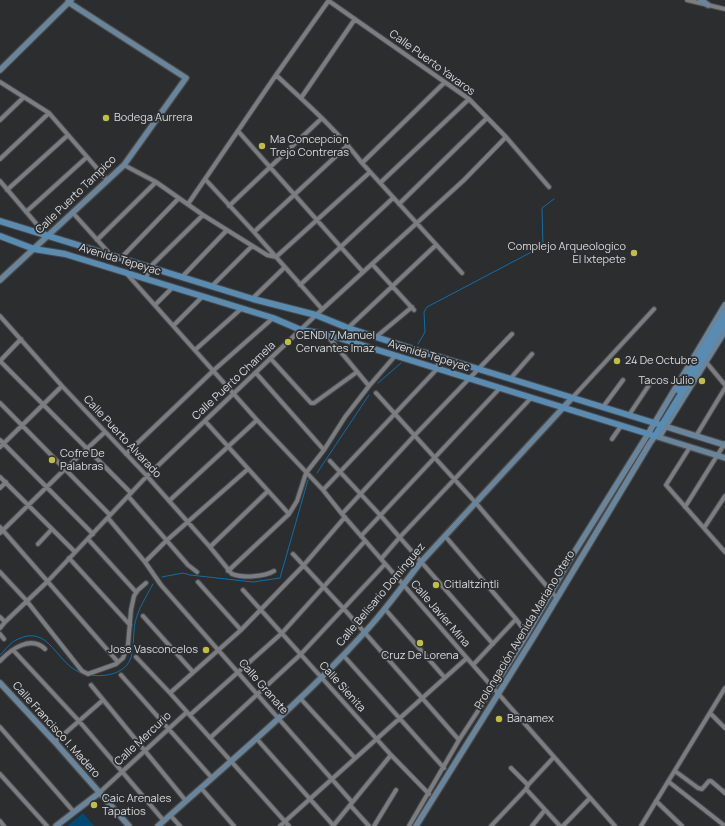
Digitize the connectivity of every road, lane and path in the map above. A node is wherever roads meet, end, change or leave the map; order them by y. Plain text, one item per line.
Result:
1 (329, 0) edge
2 (687, 0) edge
3 (701, 0) edge
4 (70, 1) edge
5 (708, 5) junction
6 (725, 9) edge
7 (356, 19) junction
8 (0, 70) edge
9 (276, 75) junction
10 (0, 82) edge
11 (444, 82) junction
12 (24, 97) junction
13 (301, 98) junction
14 (469, 99) junction
15 (49, 113) junction
16 (322, 118) junction
17 (487, 118) junction
18 (0, 120) edge
19 (238, 131) junction
20 (68, 135) junction
21 (506, 138) junction
22 (348, 145) junction
23 (87, 157) junction
24 (0, 159) edge
25 (362, 163) junction
26 (124, 165) junction
27 (270, 167) junction
28 (370, 172) junction
29 (205, 179) junction
30 (0, 181) edge
31 (108, 181) junction
32 (156, 182) junction
33 (380, 183) junction
34 (549, 186) dead end
35 (7, 190) junction
36 (294, 195) junction
37 (179, 198) junction
38 (393, 198) junction
39 (188, 204) junction
40 (399, 204) junction
41 (229, 206) junction
42 (26, 212) junction
43 (73, 213) junction
44 (203, 215) junction
45 (317, 220) junction
46 (0, 221) edge
47 (417, 224) junction
48 (227, 230) junction
49 (254, 232) junction
50 (0, 236) edge
51 (47, 236) junction
52 (97, 240) junction
53 (252, 246) junction
54 (436, 246) junction
55 (341, 247) junction
56 (34, 249) junction
57 (110, 254) junction
58 (276, 257) junction
59 (121, 258) junction
60 (372, 264) junction
61 (150, 267) junction
62 (285, 267) junction
63 (125, 272) junction
64 (363, 272) junction
65 (462, 273) dead end
66 (182, 277) junction
67 (146, 278) junction
68 (0, 280) edge
69 (300, 284) junction
70 (212, 286) junction
71 (392, 286) junction
72 (174, 287) junction
73 (203, 296) junction
74 (252, 298) junction
75 (154, 305) junction
76 (725, 305) edge
77 (242, 308) junction
78 (654, 309) dead end
79 (322, 310) junction
80 (725, 313) edge
81 (316, 315) junction
82 (0, 316) edge
83 (273, 318) junction
84 (725, 322) edge
85 (174, 325) junction
86 (348, 328) junction
87 (301, 330) junction
88 (725, 331) edge
89 (326, 334) junction
90 (512, 334) dead end
91 (376, 337) junction
92 (21, 339) junction
93 (195, 350) junction
94 (532, 354) dead end
95 (395, 356) junction
96 (439, 356) junction
97 (271, 359) junction
98 (0, 361) edge
99 (706, 362) junction
100 (437, 369) junction
101 (478, 369) junction
102 (214, 370) junction
103 (357, 372) junction
104 (256, 373) junction
105 (511, 378) junction
106 (469, 379) junction
107 (623, 380) dead end
108 (649, 385) dead end
109 (725, 385) edge
110 (62, 386) junction
111 (369, 386) junction
112 (500, 388) junction
113 (725, 388) edge
114 (376, 393) dead end
115 (234, 394) junction
116 (531, 398) junction
117 (572, 398) junction
118 (0, 403) edge
119 (44, 405) junction
120 (603, 407) junction
121 (563, 408) junction
122 (394, 413) junction
123 (628, 415) junction
124 (257, 420) junction
125 (205, 421) junction
126 (660, 425) junction
127 (22, 426) junction
128 (621, 426) junction
129 (105, 432) junction
130 (414, 436) junction
131 (654, 436) junction
132 (696, 436) junction
133 (612, 439) dead end
134 (1, 444) edge
135 (725, 444) edge
136 (228, 446) junction
137 (690, 447) junction
138 (87, 448) junction
139 (324, 450) junction
140 (126, 454) junction
141 (717, 455) junction
142 (435, 458) junction
143 (725, 458) edge
144 (330, 461) dead end
145 (65, 469) junction
146 (248, 469) junction
147 (340, 472) junction
148 (306, 473) junction
149 (147, 476) junction
150 (0, 477) edge
151 (454, 479) junction
152 (6, 482) junction
153 (47, 487) junction
154 (0, 488) edge
155 (323, 490) junction
156 (268, 491) junction
157 (361, 494) junction
158 (129, 495) junction
159 (725, 496) edge
160 (169, 501) junction
161 (476, 502) junction
162 (29, 505) junction
163 (685, 507) junction
164 (289, 514) junction
165 (344, 516) junction
166 (381, 516) junction
167 (109, 517) junction
168 (188, 522) junction
169 (52, 528) junction
170 (704, 528) junction
171 (1, 531) edge
172 (93, 534) junction
173 (361, 536) junction
174 (445, 536) junction
175 (400, 537) junction
176 (88, 539) junction
177 (166, 541) junction
178 (365, 541) junction
179 (38, 544) dead end
180 (210, 547) junction
181 (725, 550) edge
182 (75, 552) junction
183 (293, 554) dead end
184 (69, 558) junction
185 (381, 559) junction
186 (145, 562) junction
187 (421, 562) junction
188 (385, 564) junction
189 (303, 566) junction
190 (228, 571) junction
191 (274, 571) dead end
192 (0, 572) edge
193 (197, 572) dead end
194 (48, 581) junction
195 (198, 582) dead end
196 (146, 584) dead end
197 (403, 584) junction
198 (323, 587) junction
199 (243, 590) dead end
200 (136, 592) junction
201 (552, 592) junction
202 (556, 597) junction
203 (26, 600) junction
204 (344, 609) junction
205 (385, 609) junction
206 (261, 610) junction
207 (143, 616) dead end
208 (0, 617) edge
209 (516, 619) junction
210 (5, 622) junction
211 (130, 625) junction
212 (0, 628) edge
213 (241, 630) junction
214 (282, 633) junction
215 (365, 633) junction
216 (0, 634) edge
217 (527, 634) junction
218 (4, 639) dead end
219 (493, 644) junction
220 (45, 649) dead end
221 (12, 650) junction
222 (219, 650) junction
223 (301, 654) junction
224 (343, 655) junction
225 (136, 657) dead end
226 (467, 658) junction
227 (0, 661) edge
228 (118, 662) junction
229 (473, 665) junction
230 (193, 672) junction
231 (238, 672) junction
232 (121, 675) dead end
233 (321, 678) junction
234 (445, 678) junction
235 (0, 683) edge
236 (91, 686) dead end
237 (493, 688) junction
238 (725, 688) edge
239 (170, 693) junction
240 (498, 693) junction
241 (258, 695) junction
242 (300, 698) junction
243 (422, 699) junction
244 (104, 700) junction
245 (710, 713) junction
246 (189, 714) junction
247 (278, 718) junction
248 (399, 719) junction
249 (79, 721) junction
250 (0, 727) edge
251 (725, 728) edge
252 (169, 729) junction
253 (210, 738) junction
254 (256, 738) junction
255 (376, 739) junction
256 (459, 740) junction
257 (55, 742) junction
258 (145, 750) junction
259 (453, 751) junction
260 (391, 755) junction
261 (460, 756) junction
262 (554, 757) junction
263 (355, 758) junction
264 (231, 761) junction
265 (444, 768) junction
266 (511, 768) dead end
267 (123, 771) junction
268 (675, 771) junction
269 (0, 774) edge
270 (212, 778) junction
271 (332, 779) junction
272 (669, 782) junction
273 (527, 787) junction
274 (201, 788) junction
275 (396, 790) dead end
276 (99, 793) junction
277 (725, 793) edge
278 (429, 794) junction
279 (590, 798) junction
280 (310, 799) junction
281 (186, 801) junction
282 (656, 801) junction
283 (351, 803) junction
284 (545, 810) junction
285 (74, 812) junction
286 (170, 816) junction
287 (0, 821) edge
288 (164, 821) junction
289 (285, 822) junction
290 (4, 826) edge
291 (47, 826) edge
292 (56, 826) edge
293 (129, 826) edge
294 (158, 826) edge
295 (180, 826) edge
296 (234, 826) edge
297 (280, 826) edge
298 (289, 826) edge
299 (333, 826) edge
300 (369, 826) edge
301 (374, 826) edge
302 (410, 826) edge
303 (416, 826) edge
304 (491, 826) edge
305 (532, 826) edge
306 (561, 826) edge
307 (615, 826) edge
308 (642, 826) edge
309 (682, 826) edge
310 (725, 826) edge

1 - 7 street, Calle Puerto Yavaros
1 - 9 street
2 - 5 street
3 - 5 street
4 - 8 street
4 - 26 street, Calle Puerto Tampico
5 - 6 street
7 - 11 street, Calle Puerto Yavaros
7 - 13 street
9 - 13 street
9 - 19 street
10 - 12 street
11 - 14 street, Calle Puerto Yavaros
11 - 25 street
12 - 15 street
12 - 18 street
13 - 16 street
14 - 17 street, Calle Puerto Yavaros
14 - 33 street
15 - 20 street
15 - 24 street
16 - 22 street
16 - 27 street
17 - 21 street, Calle Puerto Yavaros
17 - 40 street
19 - 27 street
19 - 29 street
20 - 23 street
20 - 35 street
21 - 34 street, Calle Puerto Yavaros
21 - 47 street, Calle Puerto Chamela
22 - 25 street
22 - 36 street
23 - 31 street
23 - 42 street
25 - 28 street
26 - 31 street, Calle Puerto Tampico
26 - 32 street
27 - 36 street
27 - 41 street
28 - 33 street
28 - 45 street
29 - 39 street
29 - 41 street
30 - 35 street
31 - 43 street, Calle Puerto Tampico
32 - 37 street
32 - 52 street
33 - 38 street
35 - 42 street
36 - 45 street
36 - 49 street
37 - 39 street
37 - 59 street
38 - 40 street
38 - 55 street
39 - 44 street
40 - 47 street
41 - 49 street
42 - 51 street
43 - 51 street, Calle Puerto Tampico
43 - 52 street
44 - 48 street
44 - 61 street
45 - 55 street
45 - 58 street
46 - 51 main road, Avenida Tepeyac
47 - 54 street
47 - 60 street, Calle Puerto Chamela
48 - 53 street
48 - 66 street
49 - 58 street
50 - 56 main road, Avenida Tepeyac
51 - 56 street, Calle Puerto Tampico
51 - 57 main road, Avenida Tepeyac
52 - 57 street
53 - 58 street
53 - 70 street
54 - 65 street
54 - 71 street
55 - 64 street
55 - 69 street
56 - 63 main road, Avenida Tepeyac
56 - 68 street, Calle Puerto Tampico
57 - 59 main road, Avenida Tepeyac
58 - 62 street
59 - 61 main road, Avenida Tepeyac
60 - 64 street, Calle Puerto Chamela
60 - 71 street
61 - 66 main road, Avenida Tepeyac
61 - 67 street
62 - 69 street
62 - 74 street
63 - 67 main road, Avenida Tepeyac
63 - 75 street, Calle Javier Mina
64 - 79 street, Calle Puerto Chamela
66 - 70 main road, Avenida Tepeyac
67 - 72 main road, Avenida Tepeyac
69 - 79 street
70 - 74 main road, Avenida Tepeyac
71 - 86 street
71 - 91 street
72 - 73 main road, Avenida Tepeyac
72 - 75 street
73 - 77 main road, Avenida Tepeyac
73 - 85 street
74 - 81 main road, Avenida Tepeyac
75 - 85 street, Calle Javier Mina
76 - 126 street, Prolongación Avenida Mariano Otero
77 - 83 main road, Avenida Tepeyac
77 - 93 street
78 - 117 street
79 - 81 street, Calle Puerto Chamela
80 - 126 main road, Prolongación Avenida Mariano Otero
81 - 86 main road, Avenida Tepeyac
81 - 87 street, Calle Puerto Chamela
82 - 92 street, Calle Puerto Alvarado
83 - 87 main road, Avenida Tepeyac
83 - 102 street
84 - 126 main road, Prolongación Avenida Mariano Otero
85 - 93 street, Calle Javier Mina
86 - 91 main road, Avenida Tepeyac
87 - 89 main road, Avenida Tepeyac
87 - 97 street, Calle Puerto Chamela
88 - 99 street, Prolongación Avenida Mariano Otero
89 - 95 main road, Avenida Tepeyac
89 - 103 street
90 - 101 street
91 - 96 main road, Avenida Tepeyac
92 - 98 street
92 - 110 street, Calle Puerto Alvarado
93 - 102 street, Calle Javier Mina
94 - 105 street
95 - 100 main road, Avenida Tepeyac
95 - 111 street
96 - 100 street
96 - 101 main road, Avenida Tepeyac
97 - 103 street
97 - 104 street, Calle Puerto Chamela
98 - 119 street
99 - 109 street
99 - 126 street, Prolongación Avenida Mariano Otero
100 - 106 main road, Avenida Tepeyac
100 - 122 street
101 - 105 main road, Avenida Tepeyac
101 - 106 street
102 - 115 street, Calle Javier Mina
102 - 140 street
103 - 111 street
104 - 115 street, Calle Puerto Chamela
104 - 139 street
105 - 117 main road, Avenida Tepeyac
106 - 112 main road, Avenida Tepeyac
106 - 130 street
107 - 120 street
108 - 123 street
110 - 119 street
110 - 129 street, Calle Puerto Alvarado
111 - 139 street
112 - 116 main road, Avenida Tepeyac
112 - 142 street
113 - 132 street
114 - 122 street
115 - 124 street, Calle Javier Mina
115 - 125 street, Calle Puerto Chamela
116 - 121 main road, Avenida Tepeyac
116 - 151 street
117 - 120 main road, Avenida Tepeyac
117 - 121 street, Calle Belisario Domínguez
118 - 127 street, Calle Granate
119 - 127 street
119 - 138 street
120 - 123 main road, Avenida Tepeyac
121 - 128 main road, Avenida Tepeyac
121 - 161 street, Calle Belisario Domínguez
122 - 130 street
122 - 147 street
123 - 126 main road, Avenida Tepeyac
124 - 136 street
124 - 148 street, Calle Javier Mina
125 - 136 street
125 - 149 street, Calle Puerto Chamela
126 - 131 main road, Prolongación Avenida Mariano Otero
126 - 132 street, Avenida Tepeyac
127 - 134 street
127 - 145 street, Calle Granate
128 - 131 main road, Avenida Tepeyac
128 - 133 street
129 - 138 street
129 - 140 street, Calle Puerto Alvarado
130 - 142 street
130 - 157 street
131 - 137 street, Avenida Tepeyac
131 - 201 street, Prolongación Avenida Mariano Otero
131 - 202 street, Prolongación Avenida Mariano Otero
132 - 135 street, Avenida Tepeyac
134 - 153 street
135 - 141 street
136 - 146 street
136 - 160 street
137 - 141 street, Avenida Tepeyac
137 - 163 street
138 - 145 street
138 - 158 street
139 - 148 street
140 - 149 street, Calle Puerto Alvarado
141 - 143 street, Avenida Tepeyac
141 - 163 street
142 - 151 street
142 - 166 street
144 - 147 street
145 - 153 street
145 - 167 street, Calle Granate
146 - 156 street
146 - 168 street
147 - 155 street
147 - 157 street
148 - 155 street, Calle Javier Mina
148 - 164 street
149 - 158 street, Calle Puerto Chamela
149 - 160 street, Calle Puerto Alvarado
150 - 152 street
151 - 161 street
151 - 175 street
152 - 154 street
152 - 162 street
153 - 162 street
153 - 172 street
155 - 165 street, Calle Javier Mina
156 - 164 street
156 - 180 street
157 - 165 street
157 - 166 street
158 - 167 street, Calle Puerto Chamela
158 - 177 street
159 - 170 street
160 - 168 street, Calle Puerto Alvarado
161 - 174 street, Calle Belisario Domínguez
161 - 201 street
162 - 169 street
162 - 171 street
163 - 170 street
164 - 190 street
165 - 173 street, Calle Javier Mina
165 - 189 street
166 - 173 street
166 - 175 street
167 - 172 street, Calle Puerto Chamela
167 - 186 street, Calle Granate
168 - 177 street
168 - 180 street, Calle Puerto Alvarado
169 - 179 street
169 - 182 street
170 - 181 street
171 - 194 street
172 - 176 street, Calle Puerto Chamela
173 - 178 street, Calle Javier Mina
174 - 187 street, Calle Belisario Domínguez
174 - 209 street
175 - 185 street
175 - 187 street
176 - 182 street, Calle Puerto Chamela
176 - 200 street
177 - 186 street
177 - 193 street
178 - 185 street, Calle Javier Mina
178 - 198 street, Calle Mercurio
180 - 190 street, Calle Puerto Alvarado
182 - 184 street, Calle Puerto Chamela
183 - 189 street
184 - 194 street, Calle Puerto Chamela
184 - 211 street
185 - 188 street, Calle Javier Mina
186 - 222 street, Calle Granate
187 - 197 street, Calle Belisario Domínguez
187 - 219 street
188 - 197 street, Calle Javier Mina
188 - 204 street
189 - 198 street
189 - 206 street
190 - 191 street
192 - 203 street
194 - 203 street, Calle Puerto Chamela
194 - 228 street
195 - 213 street
196 - 200 street
197 - 205 street, Calle Belisario Domínguez
197 - 226 street, Calle Javier Mina
198 - 204 street
198 - 214 street, Calle Mercurio
199 - 206 street, Calle Sienita
200 - 211 street
201 - 202 street
201 - 217 street, Prolongación Avenida Mariano Otero
202 - 240 street, Prolongación Avenida Mariano Otero
203 - 210 street, Calle Puerto Chamela
203 - 228 street
204 - 215 street
204 - 223 street
205 - 215 street, Calle Belisario Domínguez
205 - 234 street
206 - 213 street
206 - 214 street, Calle Sienita
207 - 230 street
208 - 210 street
209 - 217 street
209 - 219 street
210 - 212 street, Calle Puerto Chamela
211 - 228 street
213 - 222 street
214 - 223 street, Calle Sienita
214 - 231 street, Calle Mercurio
215 - 224 street, Calle Belisario Domínguez
215 - 243 street
216 - 218 street
217 - 237 street, Prolongación Avenida Mariano Otero
219 - 229 street
220 - 221 street
221 - 227 street
221 - 249 street
222 - 230 street
222 - 231 street, Calle Granate
223 - 233 street, Calle Sienita
223 - 241 street
224 - 233 street, Calle Belisario Domínguez
224 - 248 street
225 - 239 street
226 - 229 street, Calle Javier Mina
226 - 234 street
229 - 237 street, Calle Javier Mina
230 - 239 street
231 - 241 street, Calle Granate
231 - 246 street, Calle Mercurio
232 - 252 street
233 - 242 street, Calle Belisario Domínguez
233 - 255 street, Calle Sienita
234 - 243 street
235 - 257 street, Calle Francisco I. Madero
236 - 244 street
237 - 240 street, Calle Javier Mina
237 - 256 street
238 - 245 street
239 - 246 street
240 - 261 street, Prolongación Avenida Mariano Otero
240 - 262 street, Calle Javier Mina
241 - 247 street, Calle Granate
241 - 253 street
242 - 247 street, Calle Belisario Domínguez
242 - 263 street
243 - 248 street
243 - 256 street
244 - 249 street
244 - 258 street
245 - 251 street
245 - 268 street
246 - 252 street, Calle Mercurio
246 - 253 street
247 - 254 street, Calle Belisario Domínguez
247 - 271 street, Calle Granate
248 - 255 street
248 - 265 street
249 - 257 street
249 - 267 street
250 - 285 street
252 - 258 street, Calle Mercurio
252 - 270 street
253 - 264 street
254 - 264 street, Calle Belisario Domínguez
254 - 280 street
255 - 260 street, Calle Sienita
255 - 263 street
256 - 259 street
257 - 276 street, Calle Francisco I. Madero
258 - 267 street, Calle Mercurio
258 - 281 street
259 - 261 street
259 - 265 street
260 - 278 street, Calle Sienita
260 - 283 street
261 - 303 street, Prolongación Avenida Mariano Otero
262 - 273 street
262 - 279 street, Calle Javier Mina
263 - 271 street
264 - 270 street, Calle Belisario Domínguez
264 - 289 street
265 - 278 street
266 - 273 street
267 - 276 street, Calle Mercurio
267 - 288 street
268 - 272 street
268 - 277 street
269 - 291 street
270 - 274 street, Calle Belisario Domínguez
271 - 280 street
271 - 283 street, Calle Granate
272 - 282 street
272 - 310 street
273 - 284 street
273 - 304 street
274 - 281 street, Calle Belisario Domínguez
274 - 296 street
275 - 301 street
276 - 285 street, Calle Mercurio
276 - 293 street, Calle Francisco I. Madero
278 - 302 street
279 - 306 street
279 - 307 street, Calle Javier Mina
280 - 289 street
280 - 299 street
281 - 286 street, Calle Belisario Domínguez
282 - 308 street
282 - 309 street
283 - 299 street
283 - 300 street, Calle Granate
284 - 305 street
284 - 306 street
285 - 292 street, Calle Mercurio
286 - 288 street, Calle Belisario Domínguez
286 - 295 street
287 - 290 street
288 - 294 street, Calle Belisario Domínguez
289 - 297 street
289 - 298 street

